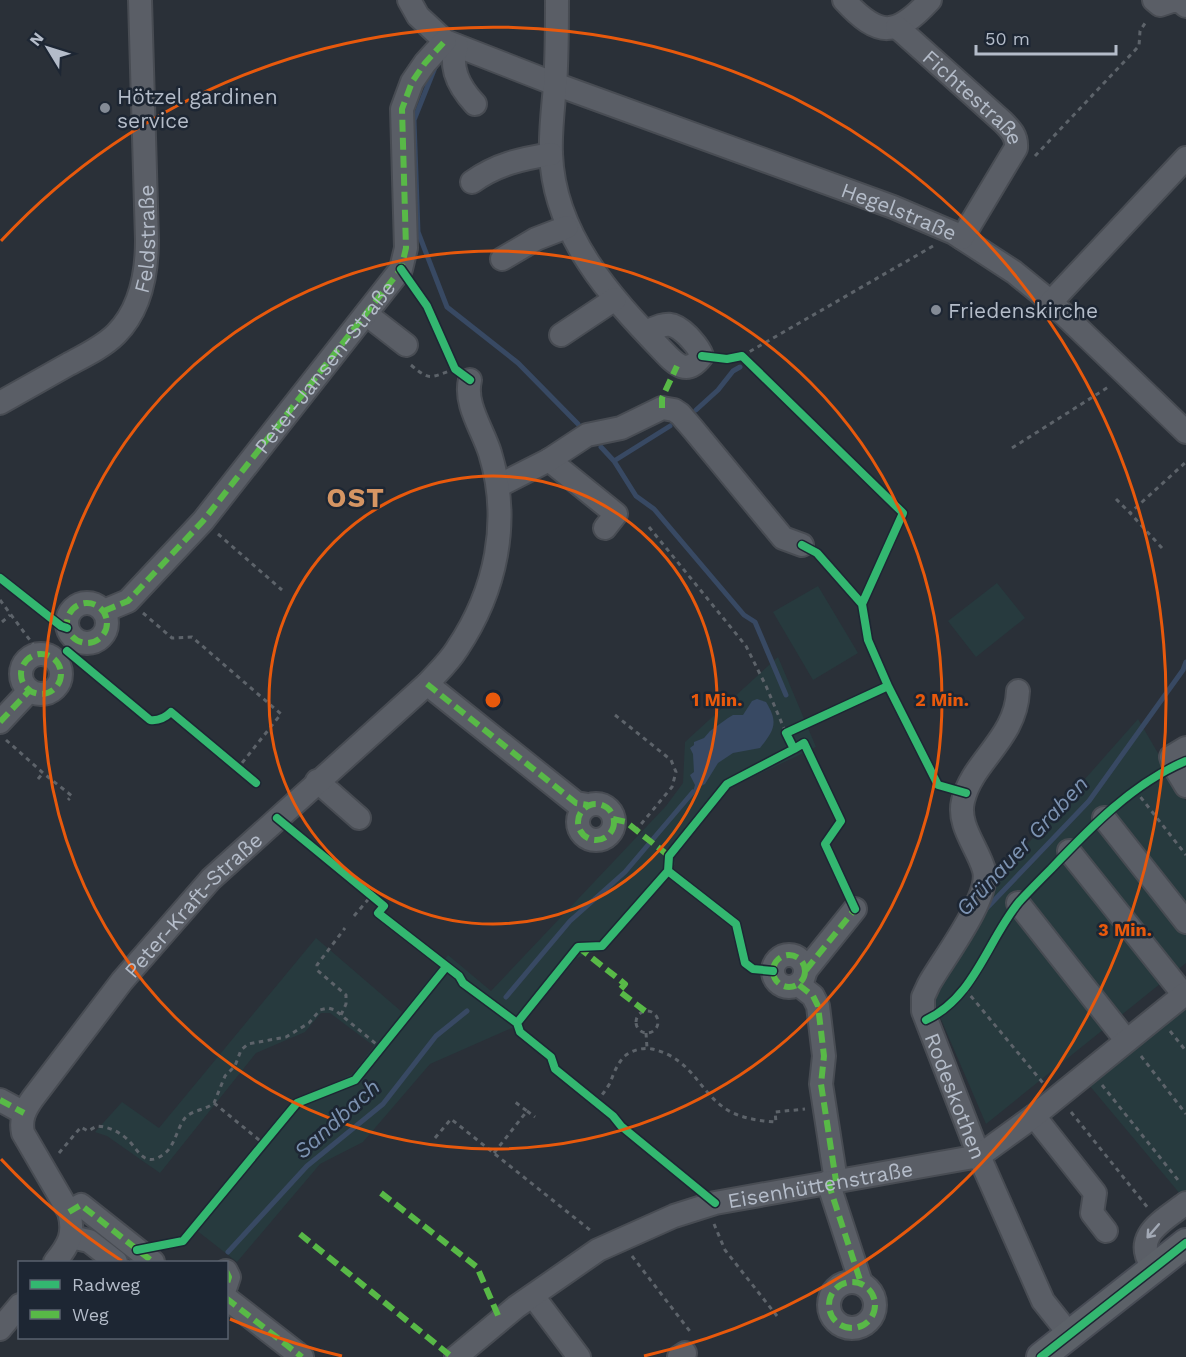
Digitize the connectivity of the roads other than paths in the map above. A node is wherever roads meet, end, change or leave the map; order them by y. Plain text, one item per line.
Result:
1 (140, 0) edge
2 (409, 0) edge
3 (557, 0) edge
4 (844, 0) edge
5 (930, 0) edge
6 (1157, 2) edge
7 (1186, 6) edge
8 (897, 27) junction
9 (451, 44) junction
10 (555, 84) junction
11 (475, 104) dead end
12 (550, 154) junction
13 (1186, 158) edge
14 (472, 182) dead end
15 (567, 227) junction
16 (958, 236) junction
17 (502, 259) dead end
18 (615, 299) junction
19 (1051, 302) junction
20 (366, 314) junction
21 (645, 332) dead end
22 (561, 335) dead end
23 (406, 345) road end
24 (462, 375) road end
25 (0, 403) edge
26 (1186, 432) edge
27 (549, 460) junction
28 (498, 486) junction
29 (605, 528) dead end
30 (802, 545) dead end
31 (59, 652) junction
32 (427, 684) junction
33 (29, 691) junction
34 (1017, 691) dead end
35 (3, 731) edge
36 (1186, 748) edge
37 (1186, 786) edge
38 (312, 787) junction
39 (588, 806) dead end
40 (330, 814) dead end
41 (359, 818) dead end
42 (1104, 818) dead end
43 (1069, 851) dead end
44 (1018, 903) dead end
45 (855, 909) dead end
46 (1186, 922) edge
47 (1185, 994) edge
48 (1133, 1048) junction
49 (0, 1100) edge
50 (24, 1113) junction
51 (1034, 1116) junction
52 (979, 1156) junction
53 (832, 1181) junction
54 (1186, 1203) edge
55 (69, 1212) junction
56 (1106, 1231) dead end
57 (71, 1237) junction
58 (1186, 1243) edge
59 (56, 1261) edge
60 (114, 1261) edge
61 (151, 1261) edge
62 (1154, 1269) junction
63 (861, 1283) dead end
64 (533, 1296) junction
65 (228, 1300) edge
66 (18, 1307) edge
67 (0, 1329) edge
68 (1070, 1335) junction
69 (302, 1357) edge
70 (456, 1357) edge
71 (579, 1357) edge
72 (1041, 1357) edge

1 - 25 street, Feldstraße
2 - 9 street
3 - 10 street
4 - 8 street
5 - 8 street
6 - 7 street
8 - 16 street, Fichtestraße
9 - 10 street
9 - 11 street
9 - 20 street, Peter-Jansen-Straße
10 - 12 street
10 - 16 street, Hegelstraße
12 - 14 street
12 - 15 street
13 - 19 street
15 - 17 street
15 - 18 street
16 - 19 street, Hegelstraße
18 - 21 street
18 - 22 street
19 - 26 street, Hegelstraße
20 - 23 street
20 - 31 street, Peter-Jansen-Straße
24 - 28 street, Peter-Kraft-Straße
27 - 28 street
27 - 29 street
27 - 30 street
28 - 32 street, Peter-Kraft-Straße
31 - 33 street
31 - 33 street
32 - 38 street, Peter-Kraft-Straße
32 - 39 street
33 - 35 street
34 - 52 street, Rodeskothen
36 - 37 street
38 - 40 street
38 - 41 street
38 - 50 street, Peter-Kraft-Straße
42 - 46 street
43 - 47 street, Eisenhüttenstraße
44 - 48 street
45 - 53 street
47 - 48 street, Eisenhüttenstraße
48 - 51 street, Eisenhüttenstraße
49 - 50 street
50 - 55 street
51 - 52 street, Eisenhüttenstraße
51 - 56 street
52 - 53 street, Eisenhüttenstraße
52 - 68 street, Rodeskothen
53 - 63 street
53 - 64 street, Eisenhüttenstraße
54 -> 62 street
55 - 57 street
55 - 61 street
57 - 59 street
57 - 60 street
58 - 62 main road
62 - 68 main road
64 - 70 street, Eisenhüttenstraße
64 - 71 street
65 - 69 street
66 - 67 street
68 - 72 main road

